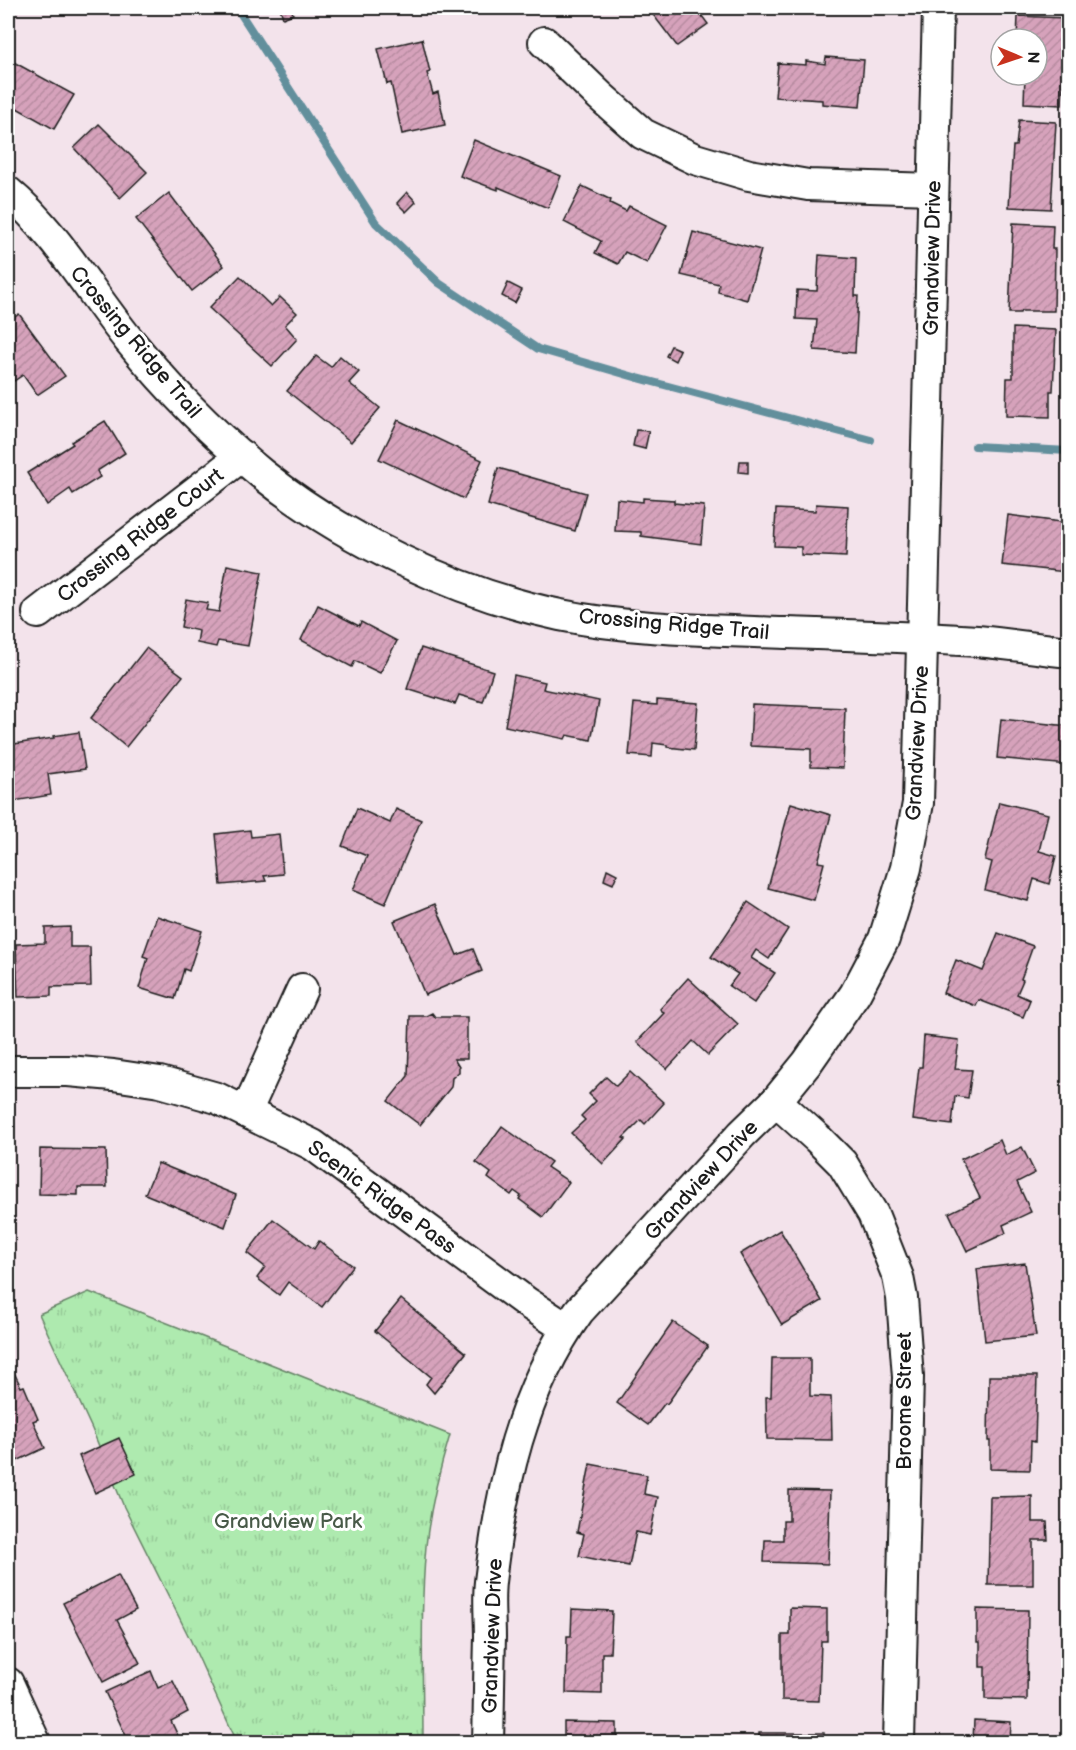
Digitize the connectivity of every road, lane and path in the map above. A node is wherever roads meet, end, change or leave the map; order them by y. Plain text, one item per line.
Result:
1 (938, 8) edge
2 (543, 42) dead end
3 (933, 189) junction
4 (8, 192) edge
5 (242, 456) junction
6 (38, 613) dead end
7 (921, 638) junction
8 (1068, 652) edge
9 (302, 989) dead end
10 (8, 1071) edge
11 (776, 1101) junction
12 (246, 1112) junction
13 (566, 1328) junction
14 (8, 1683) edge
15 (35, 1743) edge
16 (488, 1743) edge
17 (898, 1743) edge

1 - 3 street, Grandview Drive
2 - 3 street
3 - 7 street, Grandview Drive
4 - 5 street, Crossing Ridge Trail
5 - 6 street, Crossing Ridge Court
5 - 7 street, Crossing Ridge Trail
7 - 8 street, Crossing Ridge Trail
7 - 11 street, Grandview Drive
9 - 12 street
10 - 12 street, Scenic Ridge Pass
11 - 13 street, Grandview Drive
11 - 17 street, Broome Street
12 - 13 street, Scenic Ridge Pass
13 - 16 street, Grandview Drive
14 - 15 street

